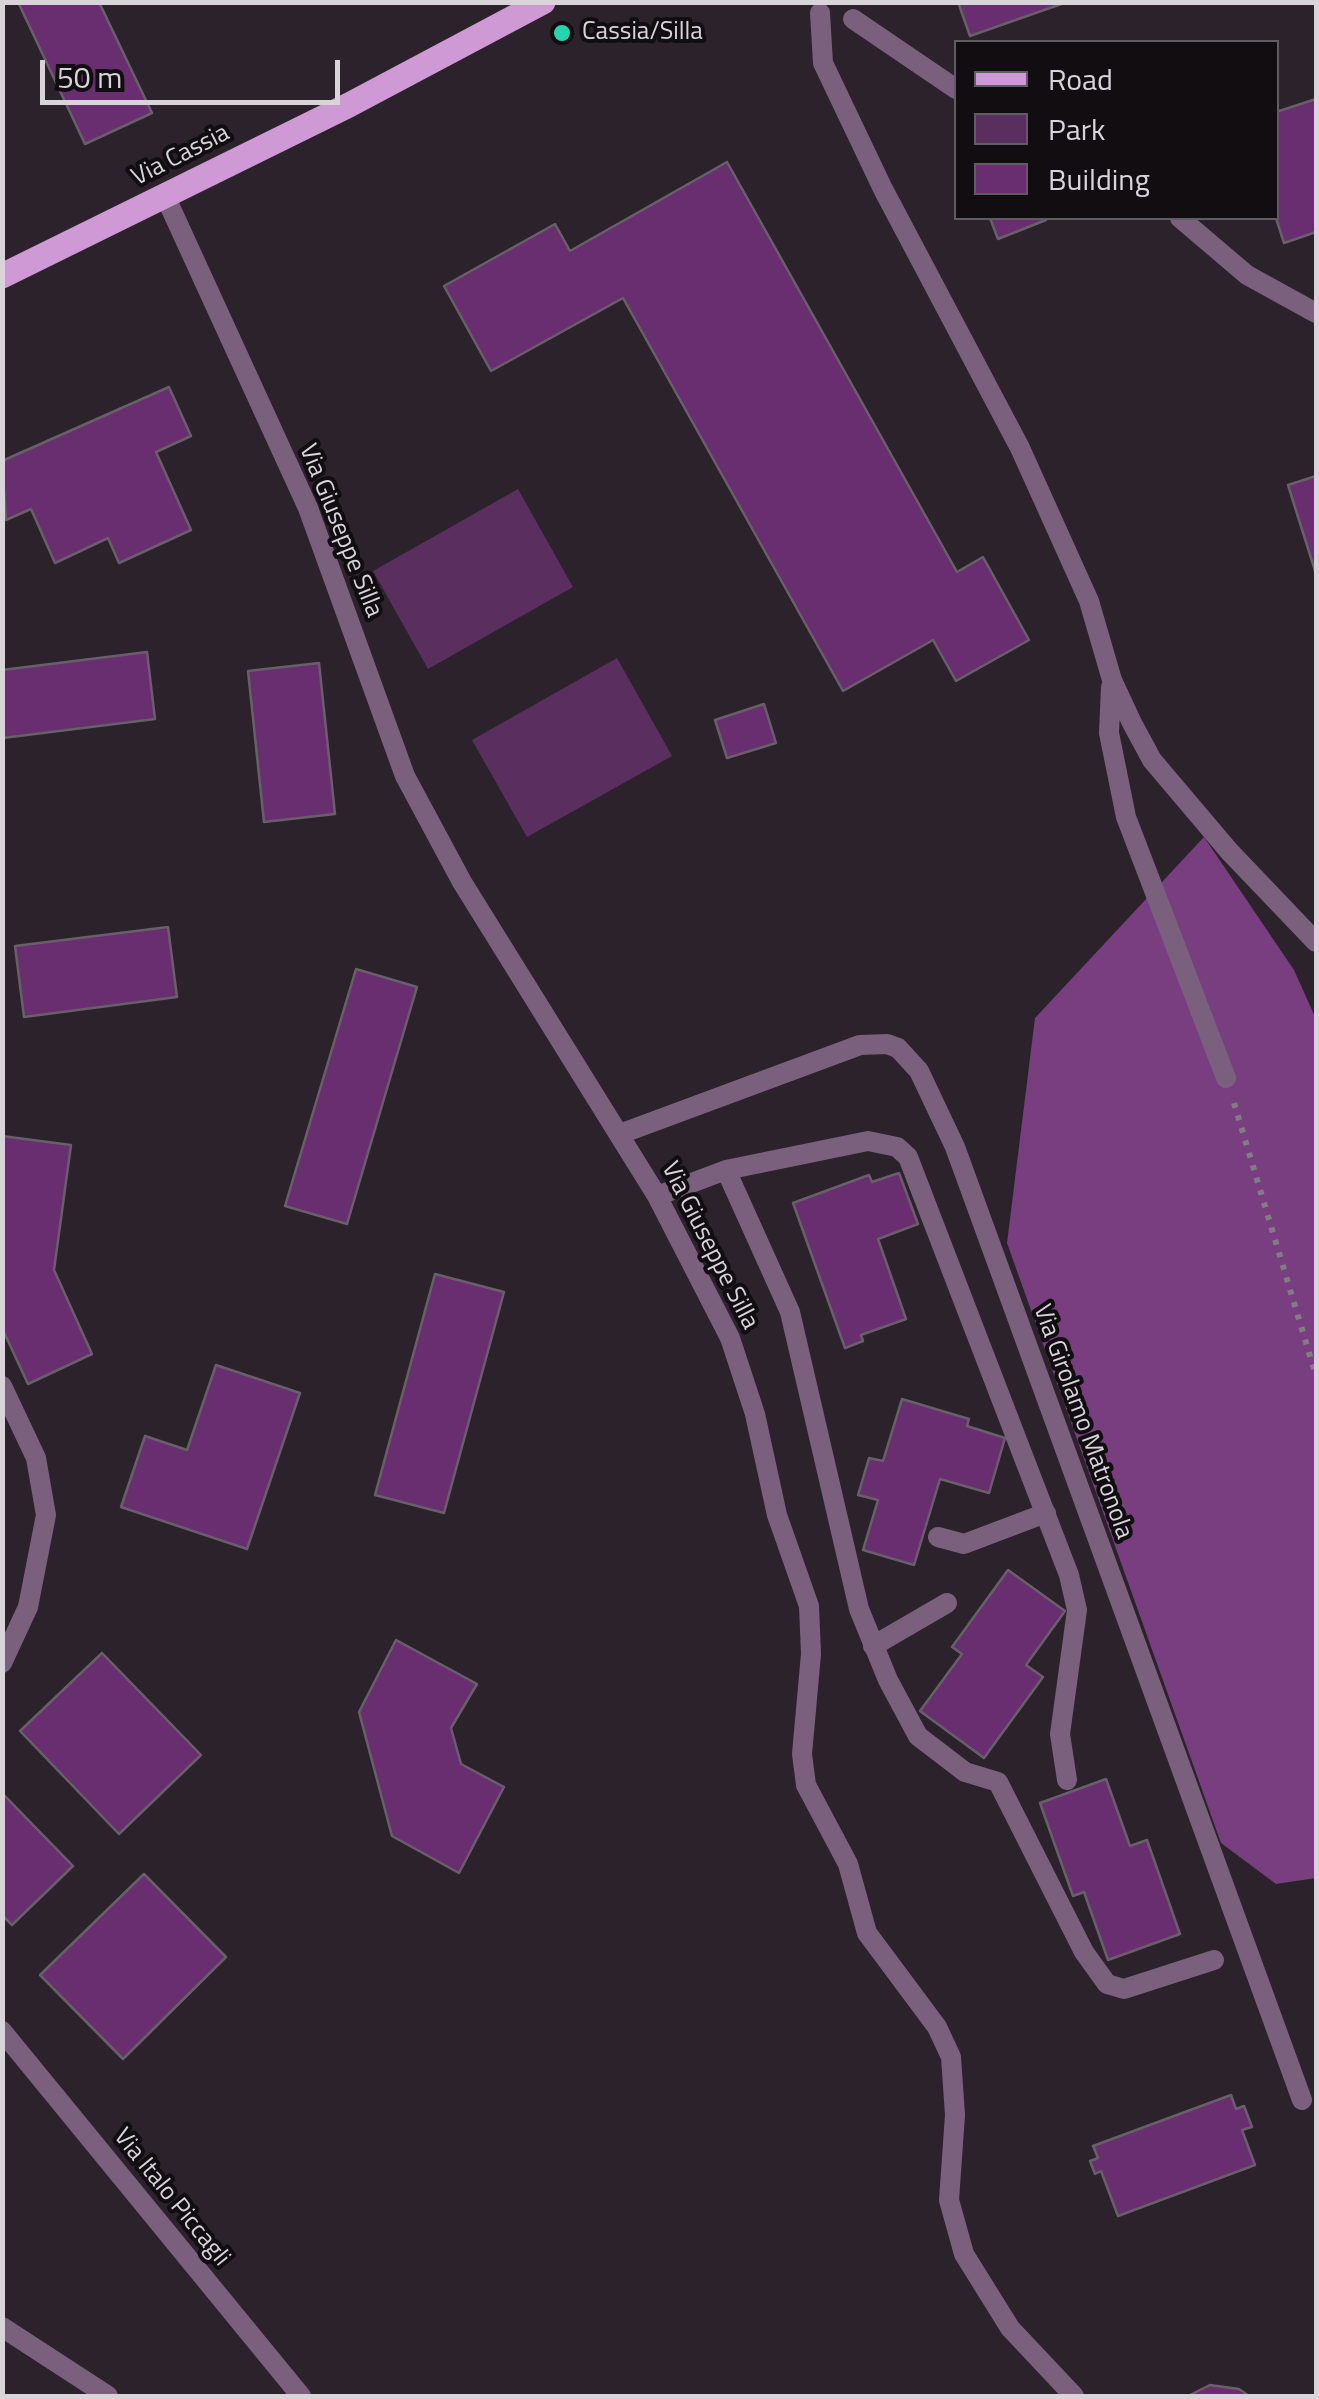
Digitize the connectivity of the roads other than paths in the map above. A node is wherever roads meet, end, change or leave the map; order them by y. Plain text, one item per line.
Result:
1 (543, 2) edge
2 (820, 14) dead end
3 (853, 19) dead end
4 (954, 88) edge
5 (166, 198) junction
6 (1182, 220) edge
7 (2, 276) edge
8 (1316, 313) edge
9 (1112, 680) junction
10 (1316, 942) edge
11 (1226, 1078) road end
12 (620, 1134) junction
13 (726, 1170) junction
14 (657, 1196) junction
15 (2, 1386) edge
16 (1046, 1513) junction
17 (938, 1537) dead end
18 (947, 1603) dead end
19 (874, 1646) junction
20 (2, 1663) edge
21 (1066, 1780) dead end
22 (1214, 1960) dead end
23 (2, 2030) edge
24 (1302, 2100) dead end
25 (2, 2328) edge
26 (108, 2396) edge
27 (301, 2396) edge
28 (1074, 2396) edge

1 - 5 main road, Via Cassia
2 - 9 street
3 - 4 street
5 - 7 main road, Via Cassia
5 - 12 street, Via Giuseppe Silla
6 - 8 street
9 - 10 street
9 - 11 street
12 - 14 street, Via Giuseppe Silla
12 - 24 street, Via Girolamo Matronola
13 - 14 street
13 - 16 street
13 - 19 street
14 - 28 street, Via Giuseppe Silla
15 - 20 street
16 - 17 street
16 - 21 street
18 - 19 street
19 - 22 street
23 - 27 street, Via Italo Piccagli
25 - 26 street

